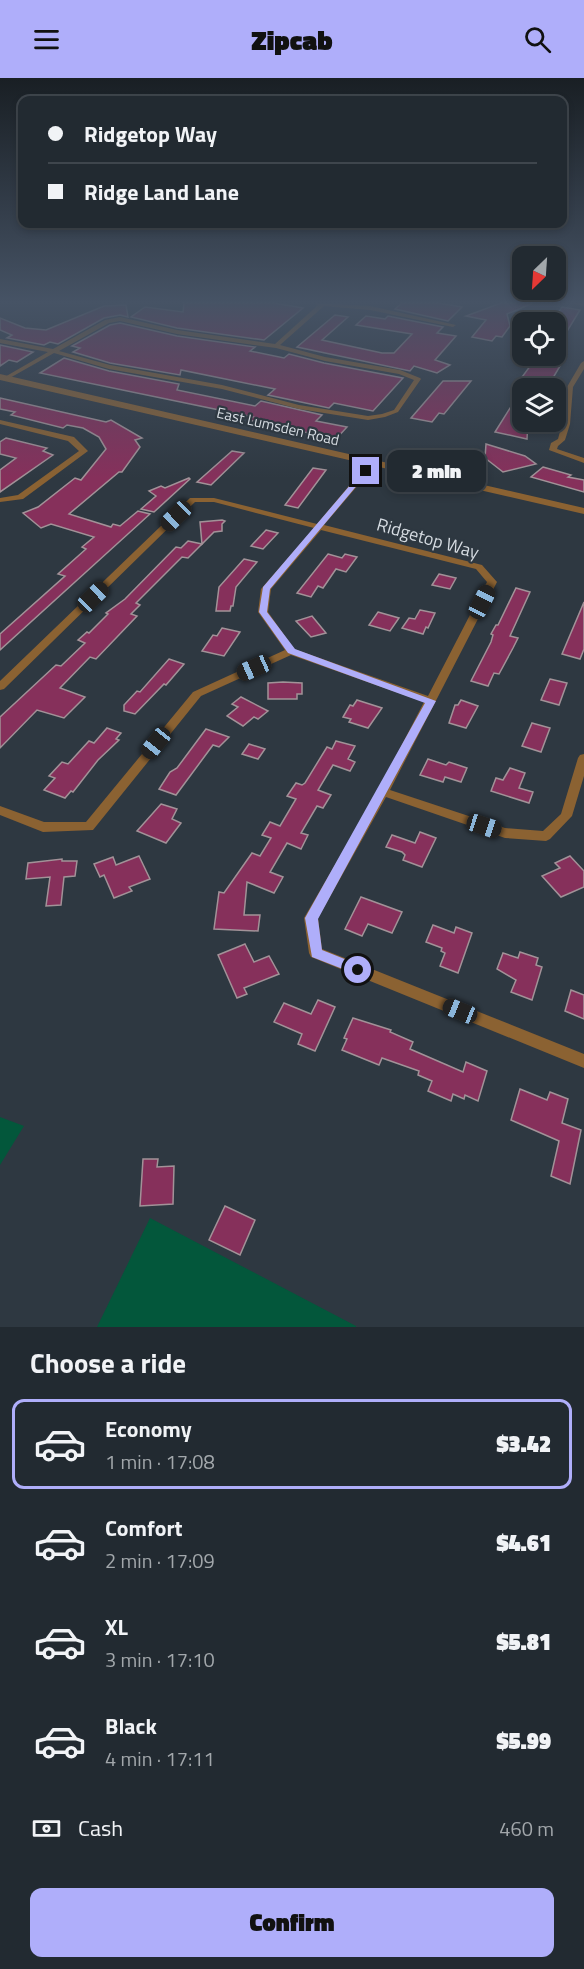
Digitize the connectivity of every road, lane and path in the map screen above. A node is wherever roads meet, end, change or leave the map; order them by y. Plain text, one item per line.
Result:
1 (33, 361) edge
2 (89, 361) edge
3 (339, 361) edge
4 (584, 363) edge
5 (3, 377) edge
6 (0, 422) edge
7 (584, 461) edge
8 (372, 464) junction
9 (0, 500) edge
10 (584, 511) edge
11 (318, 526) junction
12 (291, 651) junction
13 (0, 687) edge
14 (431, 701) junction
15 (584, 758) edge
16 (383, 792) junction
17 (0, 810) edge
18 (584, 1061) edge

1 - 5 street
2 - 3 street
4 - 7 street
5 - 8 street, East Lumsden Road
6 - 9 street
8 - 10 street, East Lumsden Road
8 - 11 street
11 - 12 street
11 - 13 street, Ridgetop Way
11 - 14 street, Ridgetop Way
12 - 14 street
12 - 17 street
14 - 16 street, Ridgetop Way
15 - 16 street
16 - 18 street, Ridgetop Way

